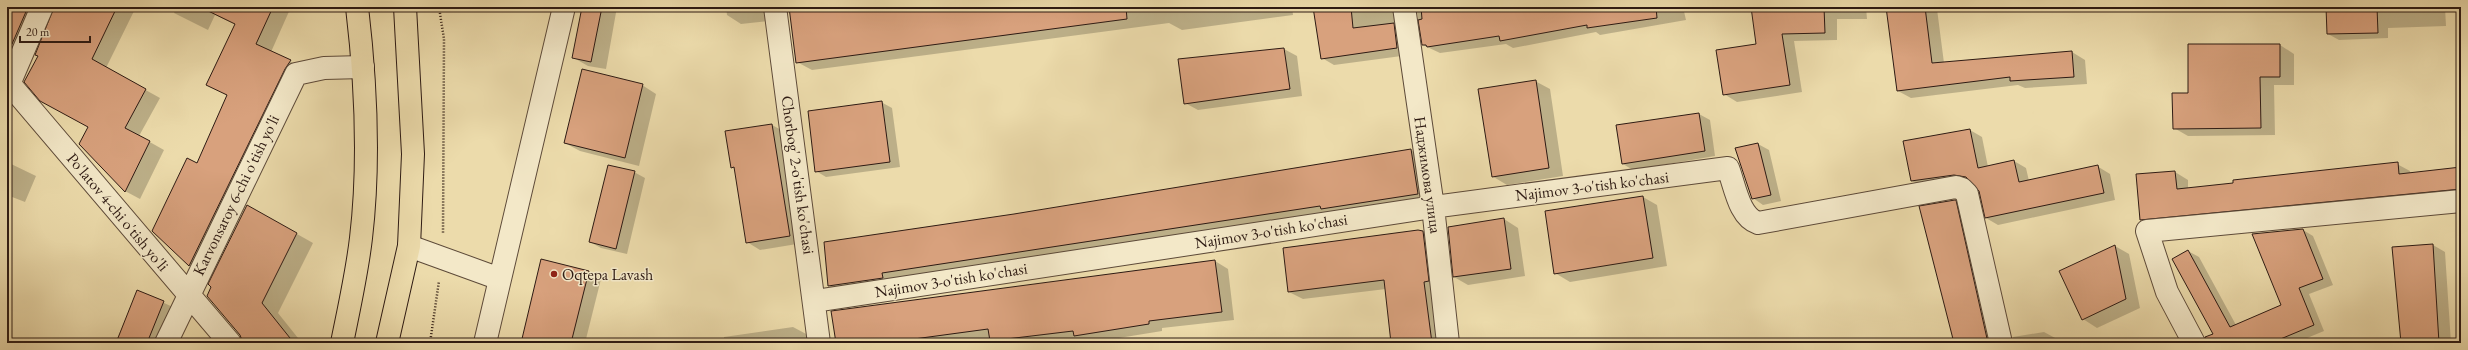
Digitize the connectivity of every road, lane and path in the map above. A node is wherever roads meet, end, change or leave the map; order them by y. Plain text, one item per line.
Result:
1 (42, 7) edge
2 (357, 7) edge
3 (405, 7) edge
4 (439, 7) edge
5 (564, 7) edge
6 (775, 7) edge
7 (1404, 7) edge
8 (363, 68) junction
9 (8, 85) edge
10 (2461, 201) edge
11 (1433, 207) junction
12 (409, 246) junction
13 (443, 259) junction
14 (500, 280) junction
15 (187, 295) junction
16 (815, 301) junction
17 (166, 343) edge
18 (230, 343) edge
19 (342, 343) edge
20 (387, 343) edge
21 (430, 343) edge
22 (485, 343) edge
23 (819, 343) edge
24 (1448, 343) edge
25 (2001, 343) edge
26 (2194, 343) edge

1 - 9 street
2 - 8 highway
3 - 12 highway
4 - 13 path
5 - 14 street
6 - 16 street, Chorbog' 2-o'tish ko'chasi
7 - 11 street, Наджимова улица
8 - 15 street, Karvonsaroy 6-chi o'tish yo'li
8 - 19 highway
9 - 15 street, Po'latov 4-chi o'tish yo'li
10 - 26 street
11 - 16 street, Najimov 3-o'tish ko'chasi
11 - 24 street, Наджимова улица
11 - 25 street, Najimov 3-o'tish ko'chasi
12 - 13 street
12 - 20 highway
13 - 14 street
13 - 21 path
14 - 22 street
15 - 17 street, Karvonsaroy 6-chi o'tish yo'li
15 - 18 street, Po'latov 4-chi o'tish yo'li
16 - 23 street, Chorbog' 2-o'tish ko'chasi

